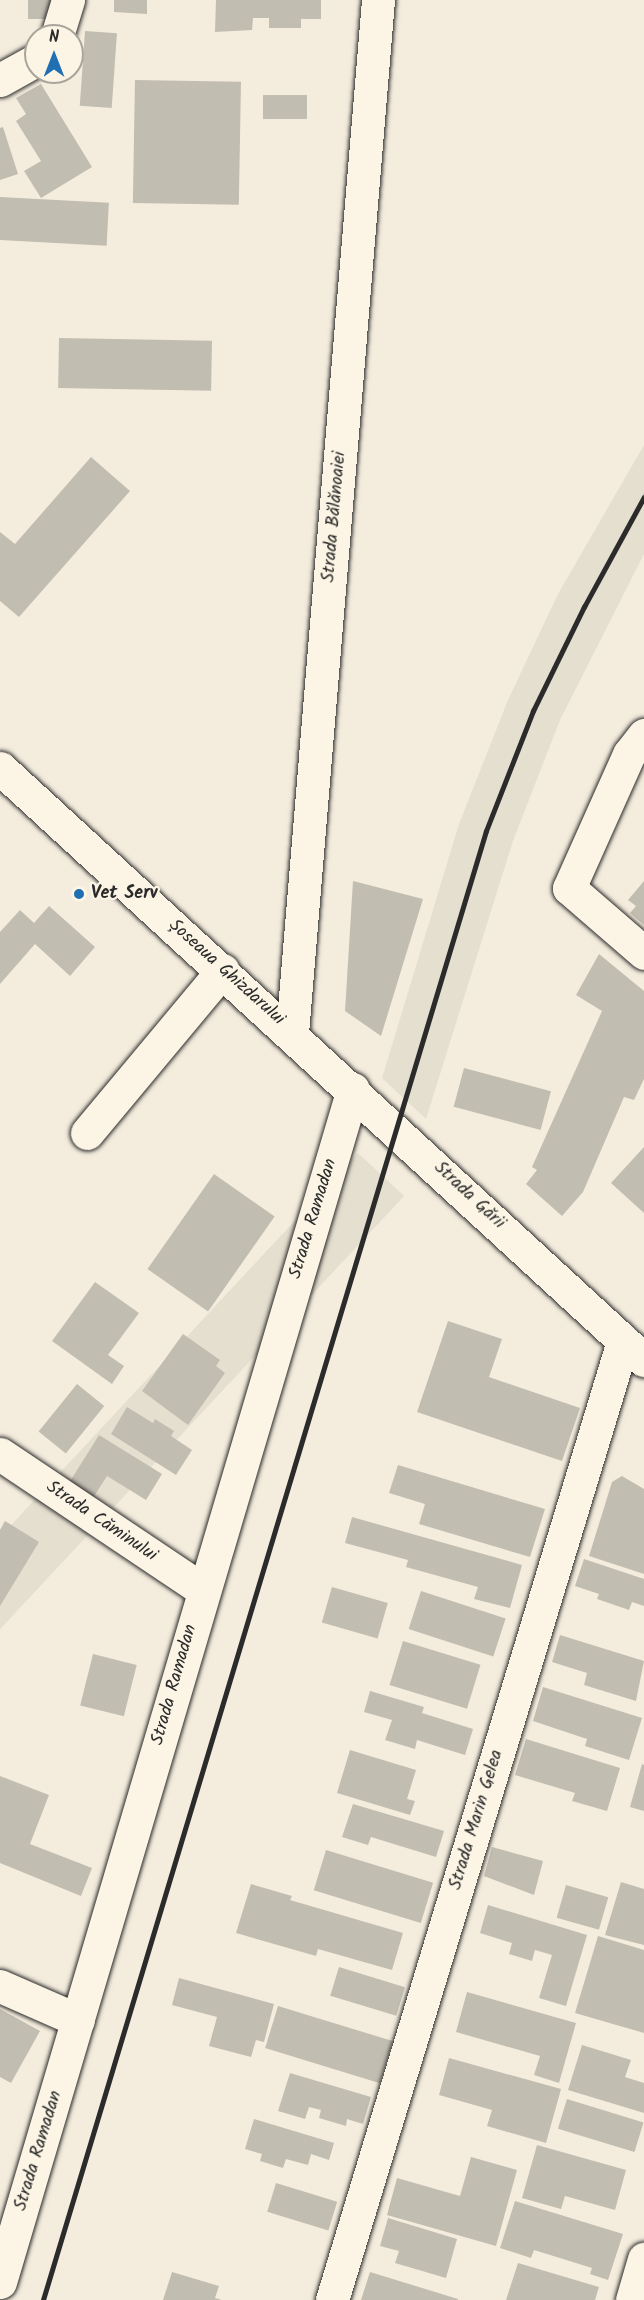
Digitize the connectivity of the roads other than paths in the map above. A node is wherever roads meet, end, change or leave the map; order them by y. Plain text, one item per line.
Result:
1 (68, 0) edge
2 (378, 0) edge
3 (61, 24) edge
4 (24, 67) edge
5 (0, 80) edge
6 (644, 735) edge
7 (0, 768) edge
8 (644, 953) edge
9 (223, 970) junction
10 (292, 1033) junction
11 (353, 1089) junction
12 (87, 1133) dead end
13 (633, 1350) edge
14 (0, 1454) edge
15 (203, 1590) junction
16 (0, 1986) edge
17 (78, 2020) junction
18 (644, 2259) edge
19 (0, 2282) edge
20 (332, 2300) edge
21 (632, 2300) edge

1 - 3 street
2 - 10 street, Strada Bălănoaiei
4 - 5 street
6 - 8 street
7 - 9 street, Șoseaua Ghizdarului
9 - 10 street, Șoseaua Ghizdarului
9 - 12 street
10 - 11 street, Strada Gării
11 - 13 street, Strada Gării
11 - 15 street, Strada Ramadan
13 - 20 street, Strada Marin Gelea
14 - 15 street, Strada Căminului
15 - 17 street, Strada Ramadan
16 - 17 street
17 - 19 street, Strada Ramadan
18 - 21 street

